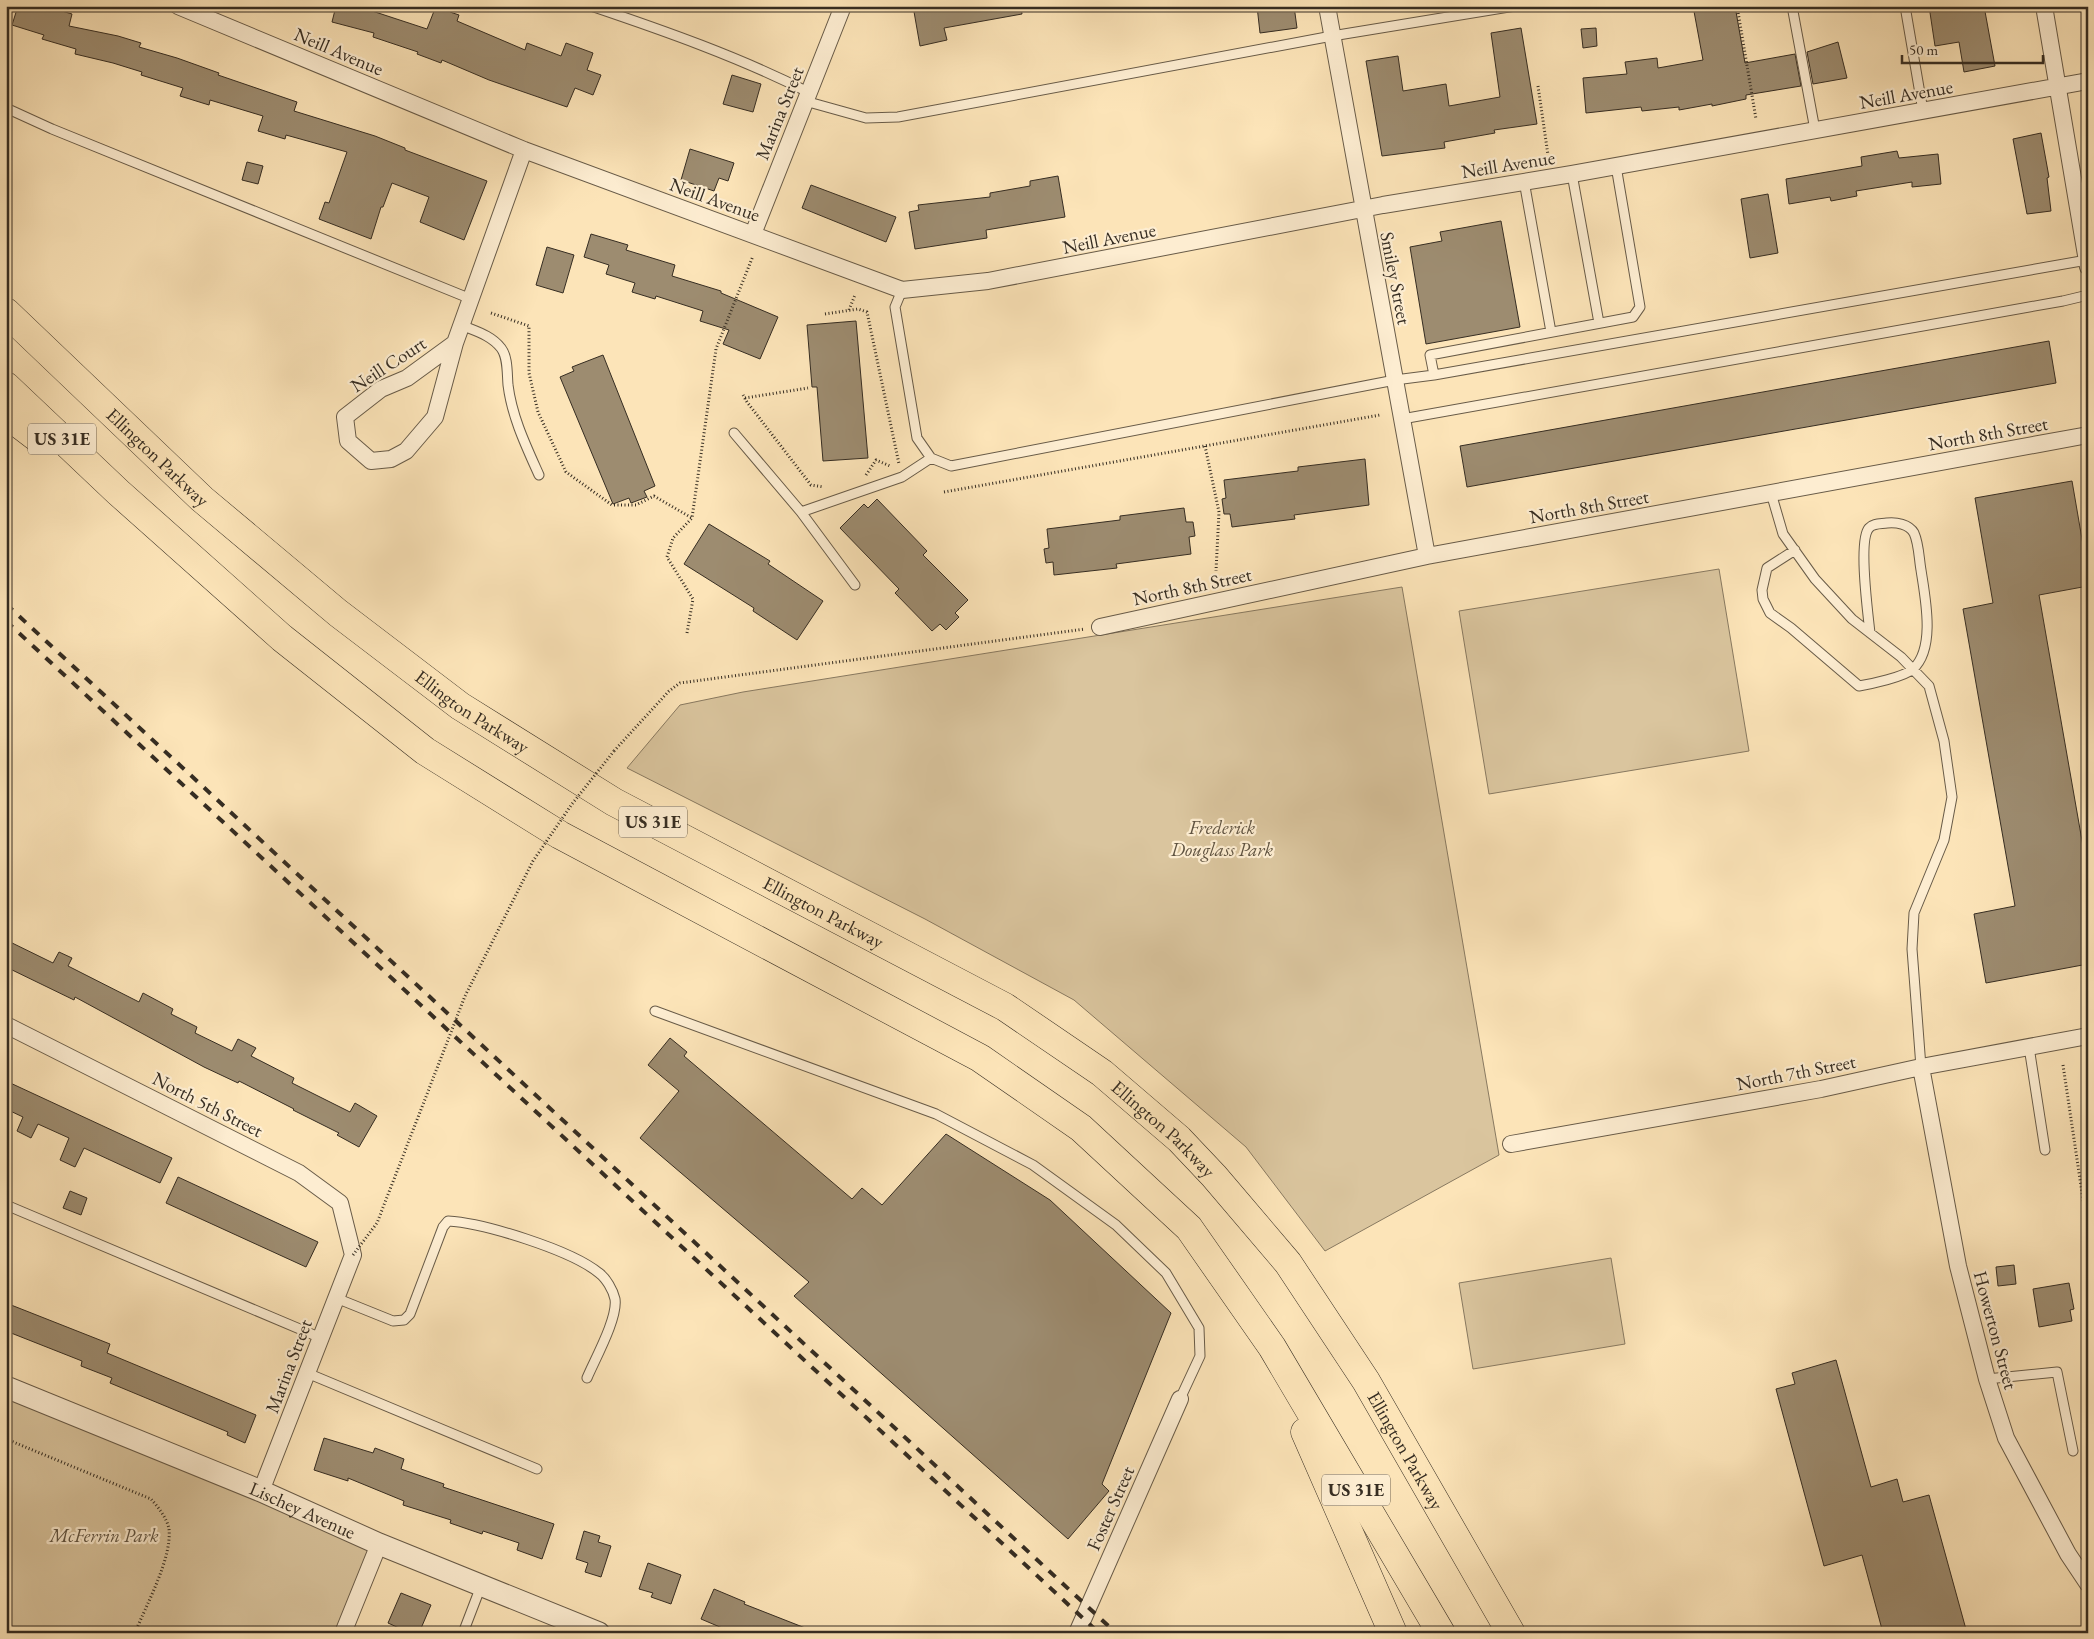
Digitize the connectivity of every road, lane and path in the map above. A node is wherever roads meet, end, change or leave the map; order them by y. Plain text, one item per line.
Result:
1 (178, 6) edge
2 (591, 6) edge
3 (843, 6) edge
4 (1327, 6) edge
5 (1515, 6) edge
6 (1737, 6) edge
7 (1792, 6) edge
8 (1905, 6) edge
9 (2044, 6) edge
10 (1332, 36) junction
11 (2088, 81) edge
12 (1538, 86) dead end
13 (2059, 87) junction
14 (807, 97) junction
15 (6, 108) edge
16 (1923, 111) junction
17 (1756, 119) dead end
18 (1815, 130) junction
19 (524, 150) junction
20 (1548, 155) dead end
21 (1616, 166) junction
22 (1572, 174) junction
23 (1524, 181) junction
24 (1363, 210) junction
25 (752, 234) junction
26 (753, 256) dead end
27 (2087, 257) edge
28 (902, 290) junction
29 (855, 295) dead end
30 (2088, 295) edge
31 (471, 299) junction
32 (849, 310) junction
33 (6, 312) edge
34 (491, 313) dead end
35 (825, 314) dead end
36 (1599, 323) junction
37 (461, 325) junction
38 (1551, 332) junction
39 (455, 343) junction
40 (1434, 375) junction
41 (1395, 380) junction
42 (6, 386) edge
43 (808, 388) dead end
44 (6, 414) edge
45 (1380, 415) dead end
46 (1402, 419) junction
47 (734, 433) dead end
48 (2088, 435) edge
49 (1205, 446) junction
50 (931, 458) junction
51 (539, 475) dead end
52 (859, 477) dead end
53 (832, 485) dead end
54 (118, 492) junction
55 (944, 492) dead end
56 (1771, 494) junction
57 (801, 512) junction
58 (692, 518) junction
59 (1795, 550) junction
60 (1427, 556) junction
61 (1216, 571) dead end
62 (855, 585) dead end
63 (1100, 627) joint
64 (687, 632) dead end
65 (1870, 633) junction
66 (1913, 670) junction
67 (655, 1011) dead end
68 (6, 1025) edge
69 (2088, 1036) edge
70 (2029, 1047) junction
71 (2063, 1065) dead end
72 (1921, 1067) junction
73 (1511, 1144) dead end
74 (2045, 1150) dead end
75 (6, 1205) edge
76 (2088, 1232) edge
77 (353, 1255) junction
78 (336, 1298) junction
79 (320, 1338) junction
80 (1272, 1347) junction
81 (2088, 1352) edge
82 (307, 1373) junction
83 (2088, 1373) edge
84 (588, 1378) dead end
85 (1986, 1379) junction
86 (6, 1387) edge
87 (1180, 1399) joint
88 (6, 1439) edge
89 (2073, 1451) dead end
90 (537, 1469) dead end
91 (261, 1491) junction
92 (379, 1544) junction
93 (1465, 1556) junction
94 (2088, 1584) edge
95 (481, 1585) junction
96 (592, 1631) edge
97 (134, 1633) edge
98 (343, 1633) edge
99 (463, 1633) edge
100 (1077, 1633) edge
101 (1393, 1633) edge
102 (1441, 1633) edge
103 (1511, 1633) edge
104 (1524, 1633) edge

1 - 19 street, Neill Avenue
2 - 14 lane
3 - 14 street, Marina Street
4 - 10 street, Smiley Street
5 - 10 lane
6 - 17 path
7 - 18 lane
8 - 16 lane
9 - 13 street
10 - 14 lane
10 - 24 street, Smiley Street
11 - 13 street, Neill Avenue
12 - 20 path
13 - 16 street, Neill Avenue
13 - 27 street
14 - 25 street, Marina Street
15 - 31 lane
16 - 18 street, Neill Avenue
18 - 21 street, Neill Avenue
19 - 25 street, Neill Avenue
19 - 31 street, Neill Court
21 - 22 street, Neill Avenue
21 - 36 lane
22 - 23 street, Neill Avenue
22 - 36 lane
23 - 24 street, Neill Avenue
23 - 38 lane
24 - 28 street, Neill Avenue
24 - 41 street, Smiley Street
25 - 28 street, Neill Avenue
26 - 58 path
27 - 40 lane
28 - 50 lane
29 - 32 path
30 - 46 lane
31 - 37 street, Neill Court
32 - 35 path
32 - 52 path
33 - 93 highway, Ellington Parkway / US 31E
34 - 58 path
36 - 38 lane
37 - 39 street, Neill Court
37 - 51 lane
38 - 40 lane
39 - 39 street, Neill Court
40 - 41 lane
41 - 46 street, Smiley Street
41 - 50 lane
42 - 54 highway, US 31E
43 - 53 path
44 - 54 highway
45 - 49 path
46 - 60 street, Smiley Street
47 - 57 lane
48 - 56 street, North 8th Street
49 - 55 path
49 - 61 path
50 - 57 lane
54 - 80 highway, US 31E
56 - 59 lane
56 - 60 street, North 8th Street
57 - 62 lane
58 - 64 path
59 - 65 lane
59 - 66 lane
60 - 63 street, North 8th Street
63 - 77 path, bridge
65 - 66 lane
65 - 66 lane
66 - 72 lane
67 - 87 lane
68 - 77 street, North 5th Street
69 - 70 street, North 7th Street
70 - 72 street, North 7th Street
70 - 74 lane
71 - 76 path
72 - 73 street, North 7th Street
72 - 85 street, Howerton Street
75 - 79 lane
77 - 78 street, Marina Street
78 - 79 street, Marina Street
78 - 84 lane
79 - 82 street, Marina Street
80 - 101 highway
80 - 102 highway, US 31E
81 - 83 path
82 - 90 lane
82 - 91 street, Marina Street
85 - 89 lane
85 - 94 street, Howerton Street
86 - 91 street, Lischey Avenue
87 - 100 street, Foster Street
88 - 97 path
91 - 92 street, Lischey Avenue
92 - 95 street, Lischey Avenue
92 - 98 street
93 - 103 highway, Ellington Parkway / US 31E
93 - 104 highway
95 - 96 street, Lischey Avenue
95 - 99 lane

